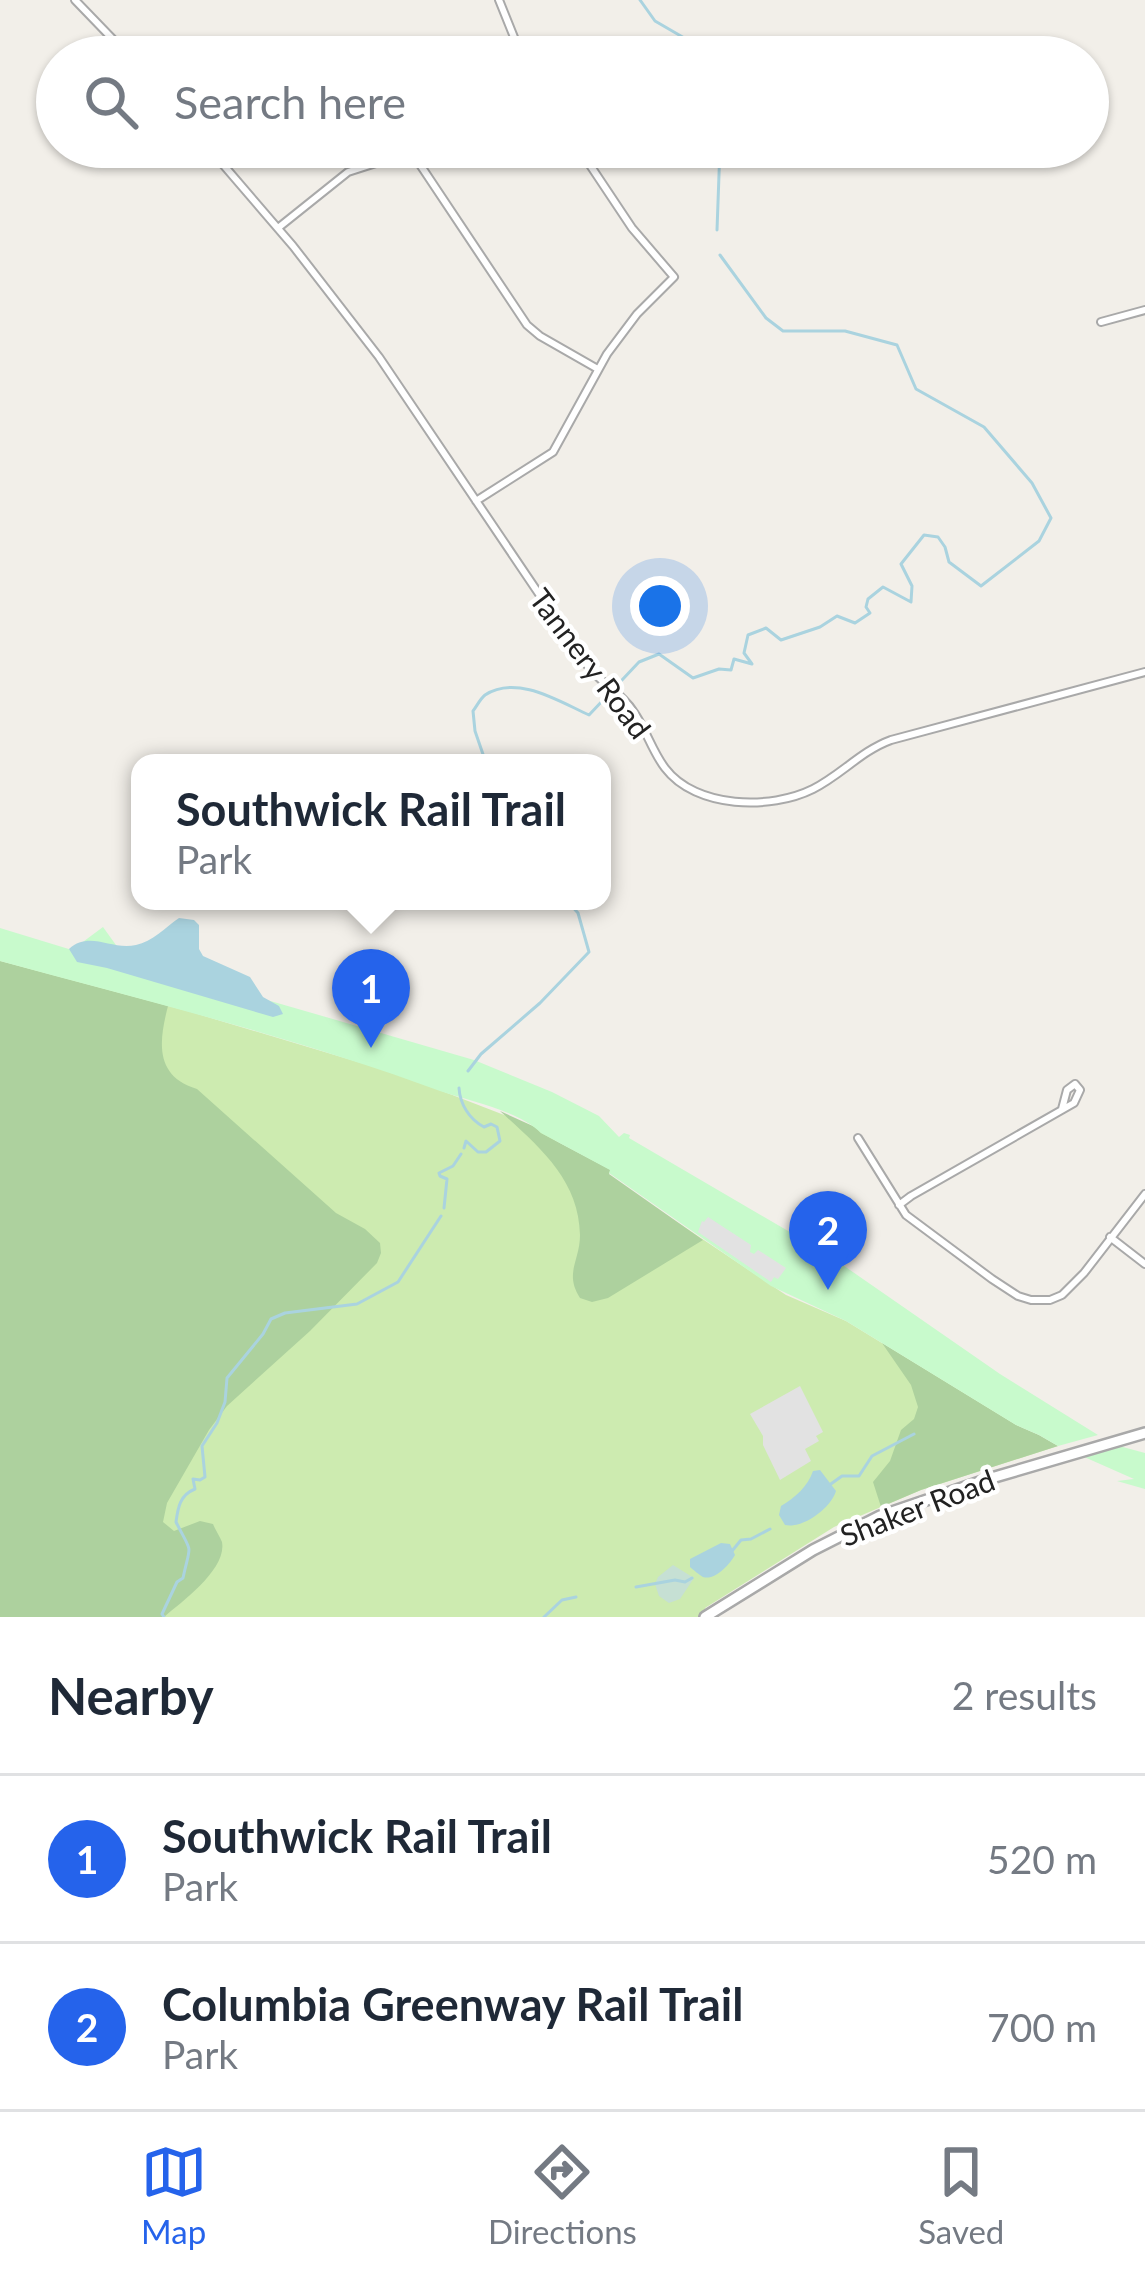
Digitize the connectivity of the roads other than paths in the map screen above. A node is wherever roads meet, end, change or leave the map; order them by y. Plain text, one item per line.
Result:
1 (75, 0) edge
2 (499, 0) edge
3 (110, 36) edge
4 (514, 36) edge
5 (226, 168) edge
6 (359, 168) edge
7 (426, 168) edge
8 (592, 168) edge
9 (278, 228) junction
10 (1145, 310) edge
11 (1101, 322) dead end
12 (597, 369) junction
13 (476, 501) junction
14 (1145, 672) edge
15 (1062, 1108) dead end
16 (858, 1138) dead end
17 (1145, 1194) edge
18 (899, 1205) junction
19 (1110, 1237) junction
20 (1145, 1264) edge
21 (1145, 1433) edge
22 (705, 1617) edge

1 - 3 street
2 - 4 street
5 - 9 street, Tannery Road
6 - 9 street
7 - 12 street
8 - 12 street
9 - 13 street, Tannery Road
10 - 11 street
12 - 13 street
13 - 14 street, Tannery Road
15 - 18 street
16 - 18 street
17 - 19 street
18 - 19 street
19 - 20 street
21 - 22 street, Shaker Road

